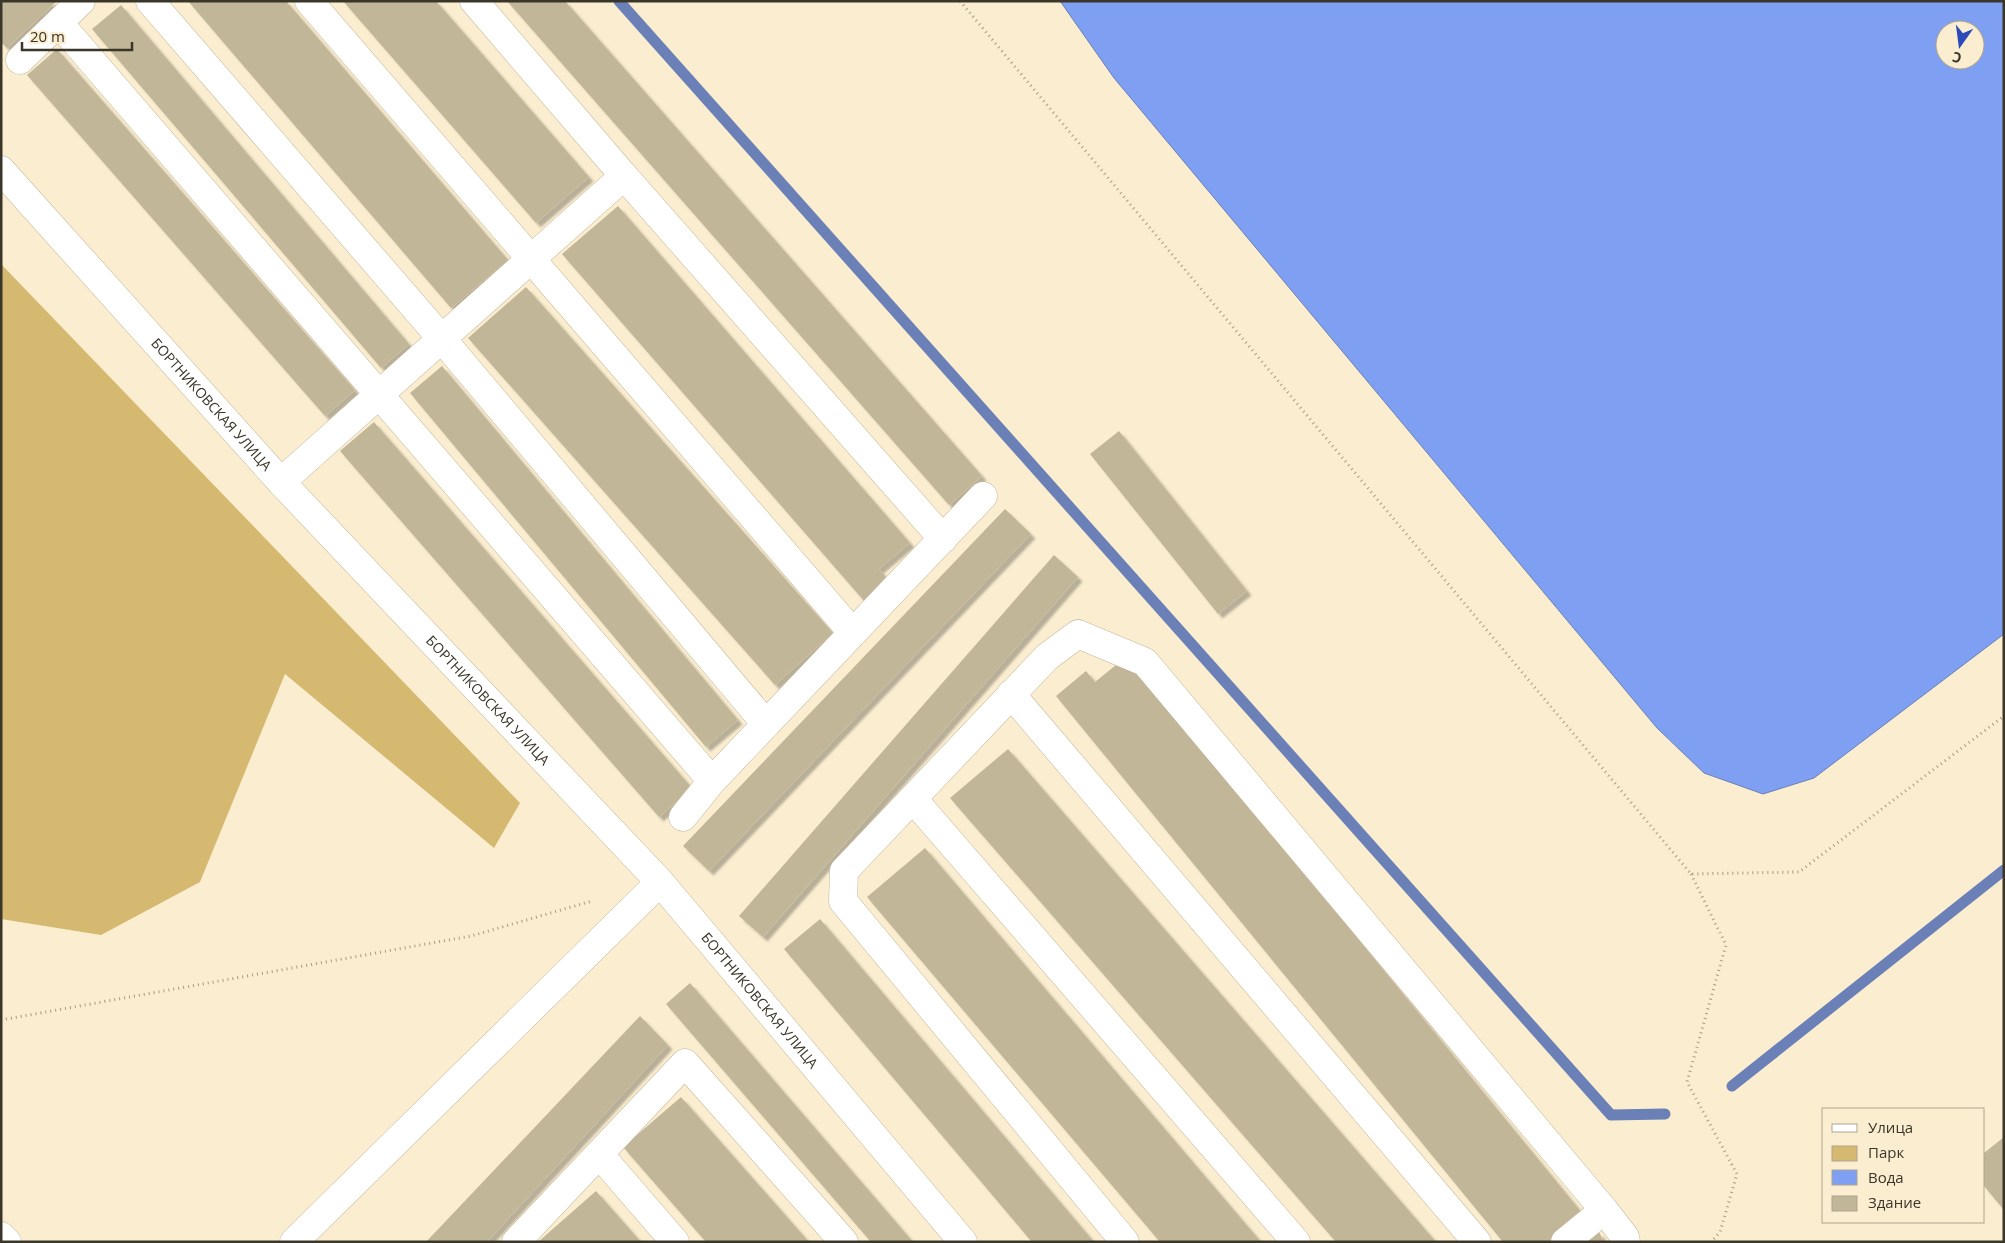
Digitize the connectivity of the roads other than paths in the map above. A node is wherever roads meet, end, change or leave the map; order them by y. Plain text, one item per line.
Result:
1 (81, 1) edge
2 (150, 1) edge
3 (309, 1) edge
4 (474, 1) edge
5 (58, 23) junction
6 (20, 60) dead end
7 (1, 170) edge
8 (624, 176) junction
9 (532, 259) junction
10 (442, 339) junction
11 (378, 396) junction
12 (281, 482) junction
13 (983, 496) dead end
14 (943, 539) junction
15 (853, 633) junction
16 (1012, 694) junction
17 (766, 724) junction
18 (712, 780) junction
19 (913, 799) junction
20 (683, 817) dead end
21 (660, 882) junction
22 (599, 1154) junction
23 (1604, 1210) junction
24 (1, 1236) edge
25 (7, 1242) edge
26 (294, 1242) edge
27 (516, 1242) edge
28 (675, 1242) edge
29 (844, 1242) edge
30 (963, 1242) edge
31 (1125, 1242) edge
32 (1296, 1242) edge
33 (1477, 1242) edge
34 (1565, 1242) edge
35 (1626, 1242) edge

1 - 5 street
2 - 10 street
3 - 9 street
4 - 8 street
5 - 6 street
5 - 11 street
7 - 12 street, БОРТНИКОВСКАЯ УЛИЦА
8 - 9 street
8 - 14 street
9 - 10 street
9 - 15 street
10 - 11 street
10 - 17 street
11 - 12 street
11 - 18 street
12 - 21 street, БОРТНИКОВСКАЯ УЛИЦА
13 - 14 street
14 - 15 street
15 - 17 street
16 - 19 street
16 - 23 street
16 - 33 street
17 - 18 street
18 - 20 street
19 - 31 street
19 - 32 street
21 - 26 street
21 - 30 street, БОРТНИКОВСКАЯ УЛИЦА
22 - 27 street
22 - 28 street
22 - 29 street
23 - 34 street
23 - 35 street
24 - 25 street

